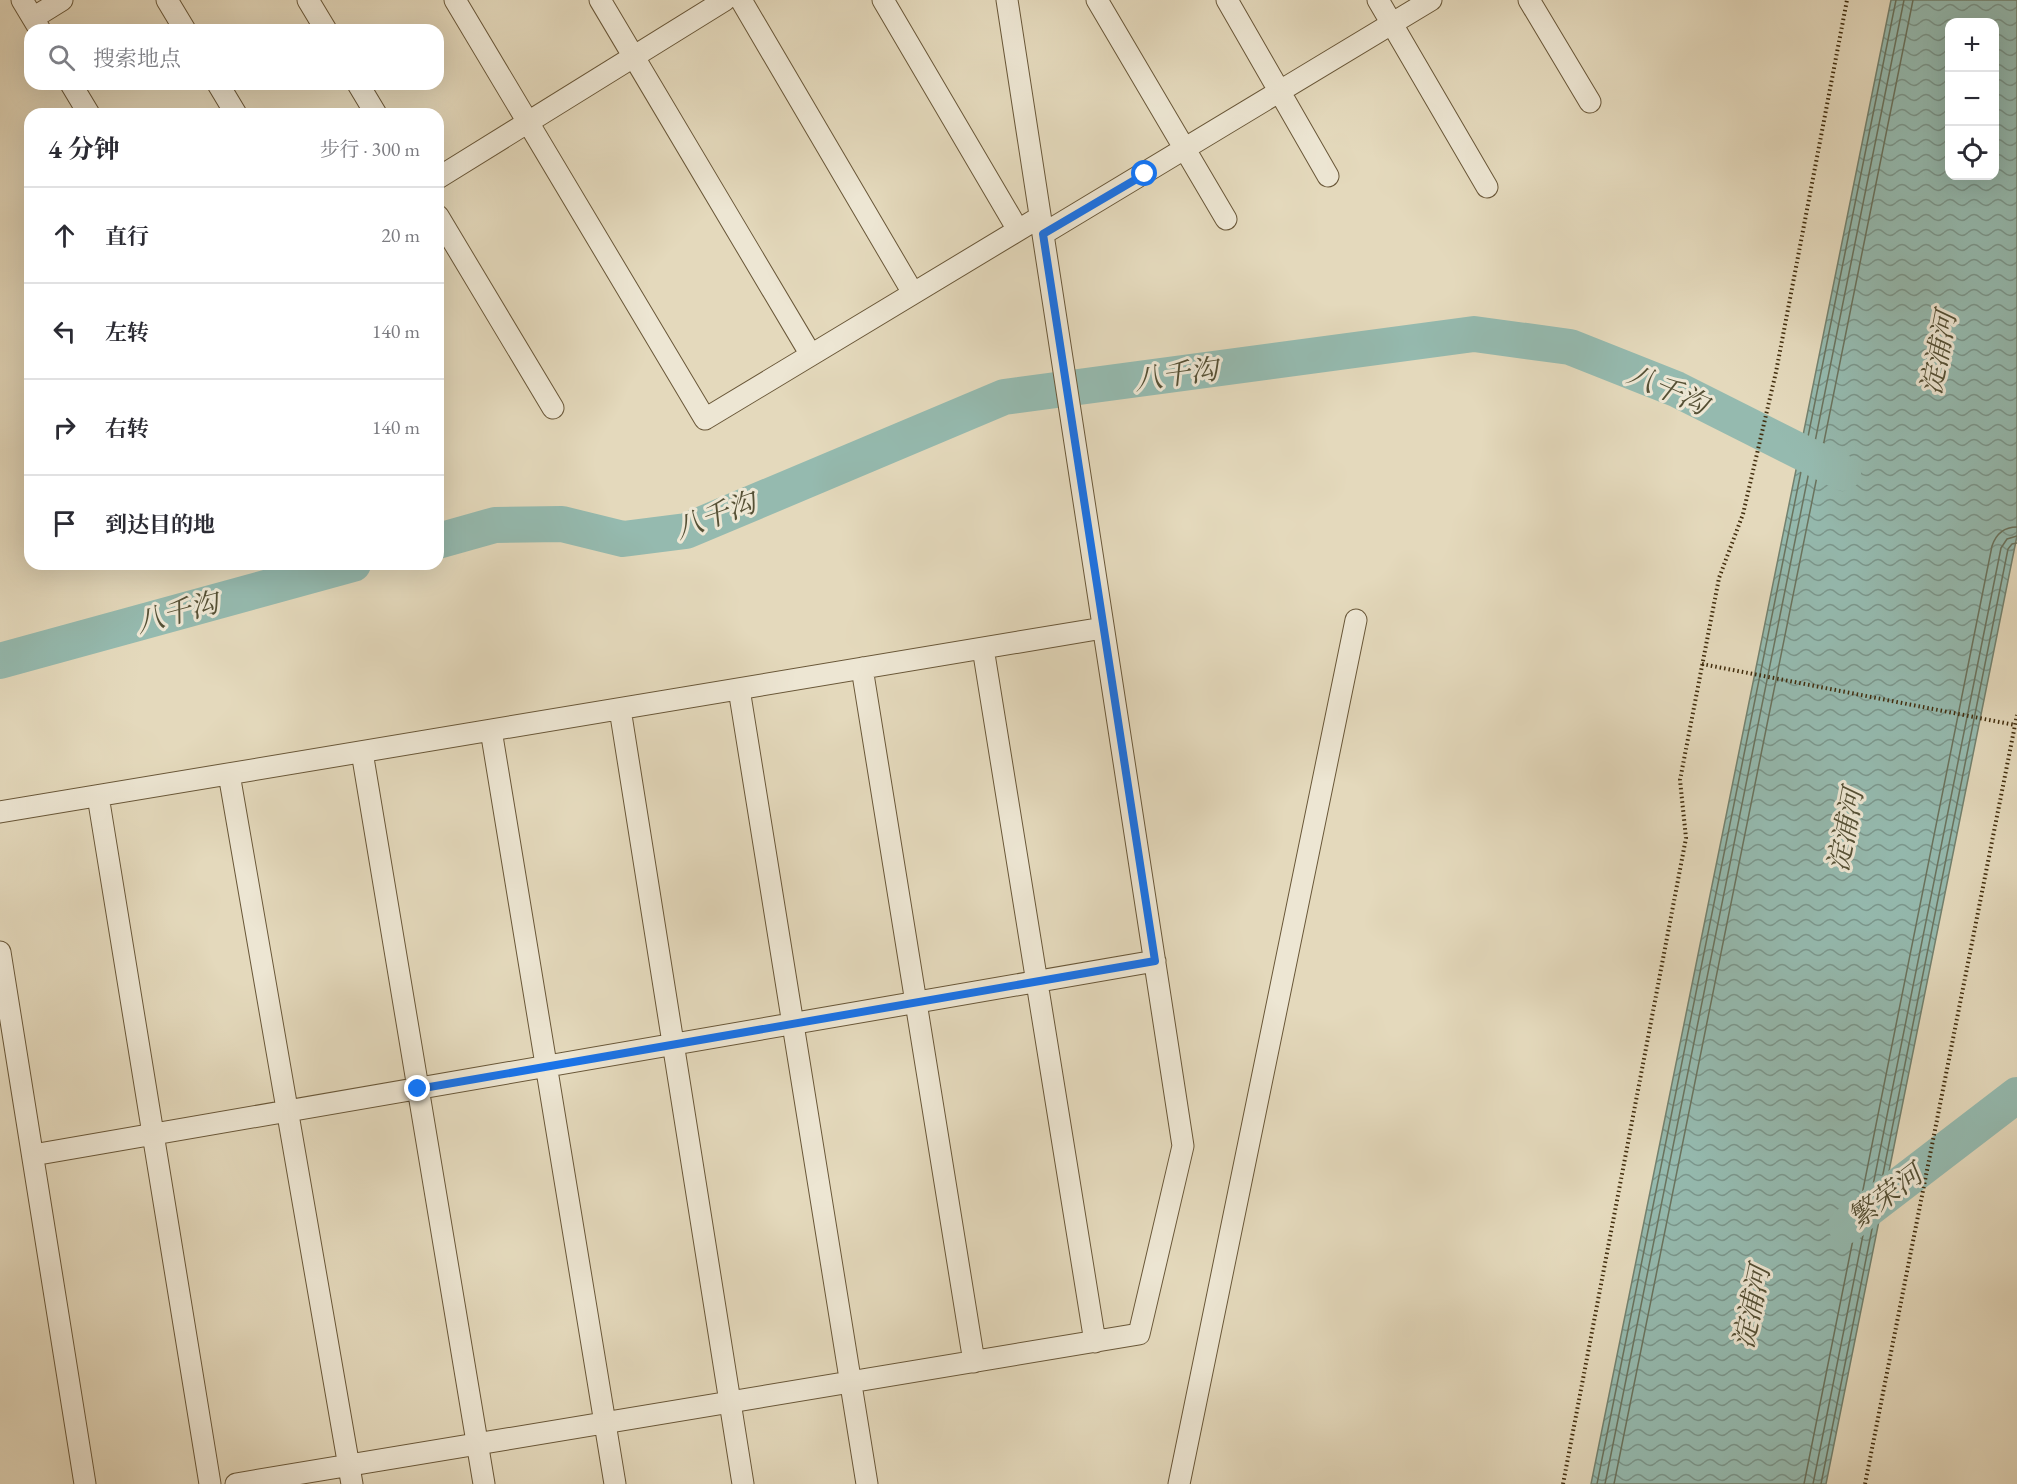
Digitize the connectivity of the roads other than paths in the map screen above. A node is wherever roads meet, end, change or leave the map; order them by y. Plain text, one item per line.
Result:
1 (62, 0) edge
2 (167, 0) edge
3 (308, 0) edge
4 (455, 0) edge
5 (600, 0) edge
6 (725, 0) edge
7 (741, 0) edge
8 (883, 0) edge
9 (1007, 0) edge
10 (1097, 0) edge
11 (1227, 0) edge
12 (1378, 0) edge
13 (1431, 0) edge
14 (1530, 0) edge
15 (32, 16) edge
16 (181, 24) edge
17 (322, 24) edge
18 (1392, 24) junction
19 (633, 57) junction
20 (75, 90) edge
21 (222, 90) edge
22 (362, 90) edge
23 (1279, 92) junction
24 (1590, 102) dead end
25 (85, 108) edge
26 (232, 108) edge
27 (372, 108) edge
28 (528, 122) junction
29 (1185, 149) junction
30 (444, 174) edge
31 (1328, 176) dead end
32 (1487, 188) dead end
33 (1226, 219) dead end
34 (444, 226) edge
35 (1042, 226) junction
36 (1018, 230) junction
37 (914, 294) junction
38 (811, 355) junction
39 (553, 408) dead end
40 (1356, 620) dead end
41 (1103, 628) junction
42 (983, 648) junction
43 (862, 668) junction
44 (739, 689) junction
45 (621, 709) junction
46 (491, 730) junction
47 (362, 752) junction
48 (229, 774) junction
49 (98, 796) junction
50 (0, 812) edge
51 (0, 952) edge
52 (1155, 961) junction
53 (1037, 982) junction
54 (915, 1003) junction
55 (793, 1024) junction
56 (673, 1044) junction
57 (547, 1066) junction
58 (418, 1089) junction
59 (287, 1111) junction
60 (153, 1134) junction
61 (33, 1155) junction
62 (1095, 1342) junction
63 (974, 1362) junction
64 (850, 1383) junction
65 (730, 1402) junction
66 (605, 1423) junction
67 (477, 1444) junction
68 (350, 1475) edge
69 (85, 1484) edge
70 (210, 1484) edge
71 (236, 1484) edge
72 (484, 1484) edge
73 (615, 1484) edge
74 (743, 1484) edge
75 (867, 1484) edge
76 (1179, 1484) edge

1 - 15 lane
2 - 16 lane
3 - 17 lane
4 - 28 lane
5 - 19 lane
6 - 19 lane
7 - 37 lane
8 - 36 lane
9 - 35 lane
10 - 29 lane
11 - 23 lane
12 - 18 lane
13 - 18 lane
14 - 24 lane
18 - 23 lane
18 - 32 lane
19 - 28 lane
19 - 38 lane
20 - 25 lane
21 - 26 lane
22 - 27 lane
23 - 29 lane
23 - 31 lane
28 - 30 lane
28 - 38 lane
29 - 33 lane
29 - 35 lane
34 - 39 lane
35 - 36 lane
35 - 41 lane
36 - 37 lane
37 - 38 lane
40 - 76 lane
41 - 42 lane
41 - 52 lane
42 - 43 lane
42 - 53 lane
43 - 44 lane
43 - 54 lane
44 - 45 lane
44 - 55 lane
45 - 46 lane
45 - 56 lane
46 - 47 lane
46 - 57 lane
47 - 48 lane
47 - 58 lane
48 - 49 lane
48 - 59 lane
49 - 50 lane
49 - 60 lane
51 - 61 lane
52 - 53 lane
52 - 62 lane
53 - 54 lane
53 - 62 lane
54 - 55 lane
54 - 63 lane
55 - 56 lane
55 - 64 lane
56 - 57 lane
56 - 65 lane
57 - 58 lane
57 - 66 lane
58 - 59 lane
58 - 67 lane
59 - 60 lane
59 - 68 lane
60 - 61 lane
60 - 70 lane
61 - 69 lane
62 - 63 lane
63 - 64 lane
64 - 65 lane
64 - 75 lane
65 - 66 lane
65 - 74 lane
66 - 67 lane
66 - 73 lane
67 - 68 lane
67 - 72 lane
68 - 71 lane

